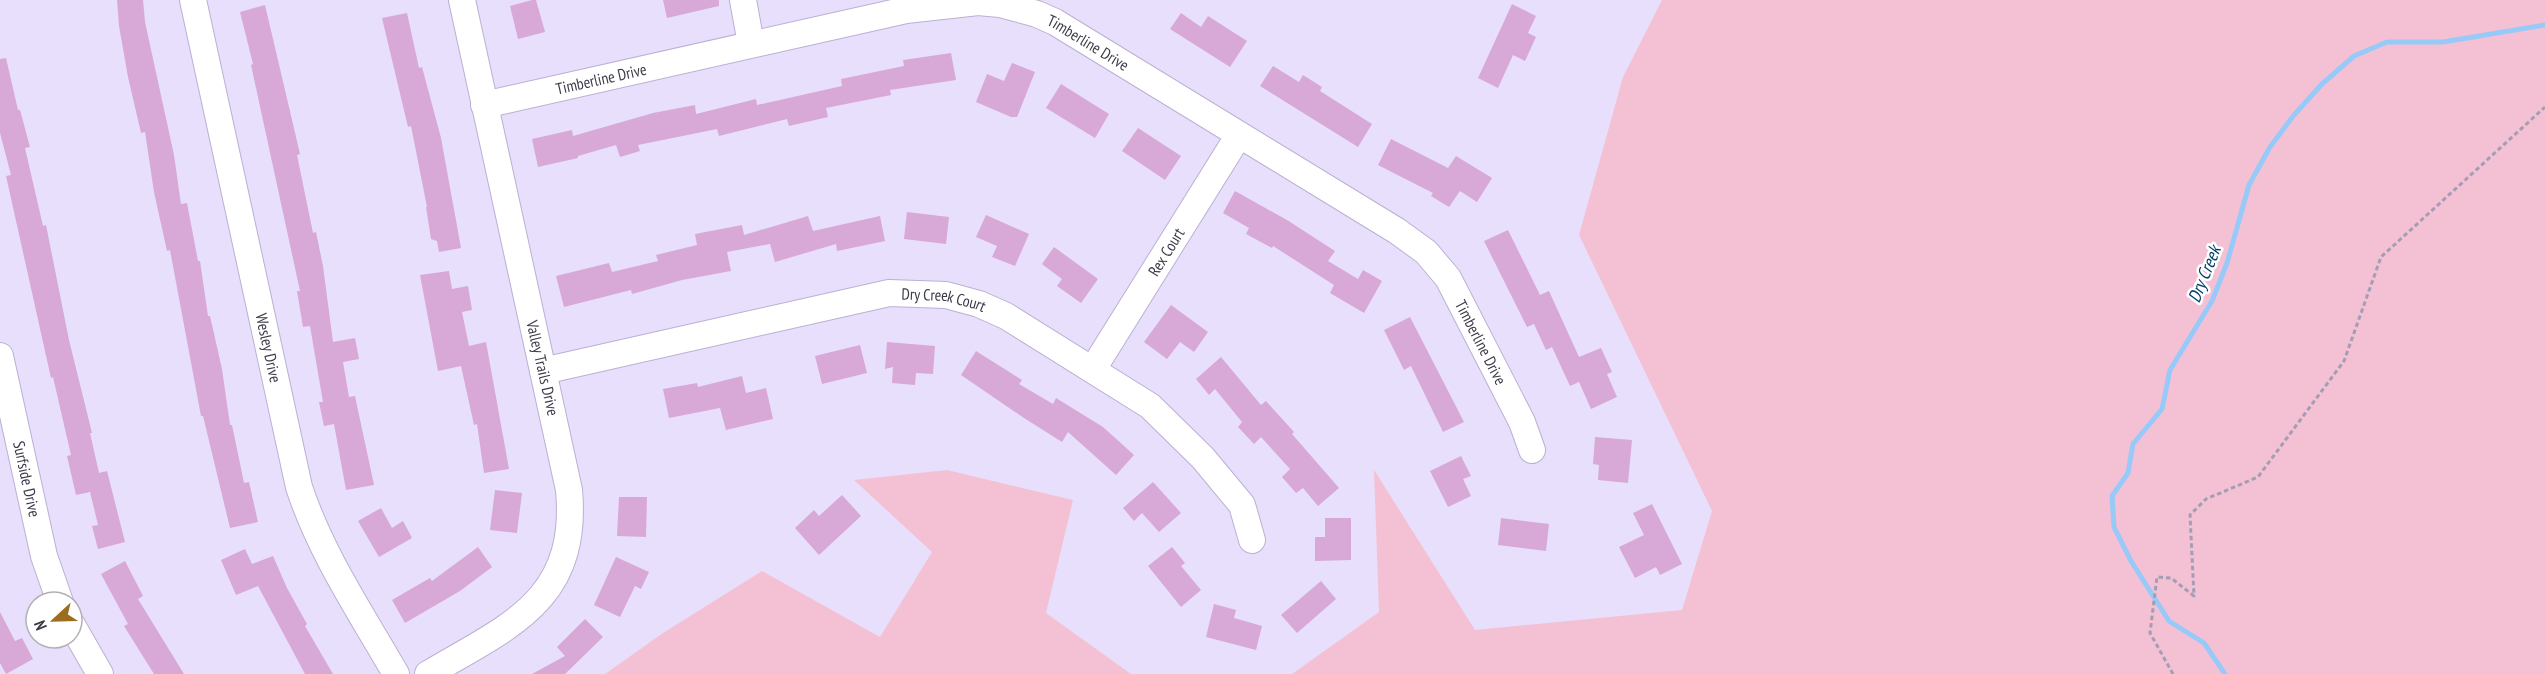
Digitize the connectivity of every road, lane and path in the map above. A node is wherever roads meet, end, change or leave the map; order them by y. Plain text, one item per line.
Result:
1 (193, 0) edge
2 (462, 0) edge
3 (743, 0) edge
4 (751, 44) junction
5 (484, 105) junction
6 (2545, 107) edge
7 (1239, 135) junction
8 (0, 356) edge
9 (1093, 369) junction
10 (543, 371) junction
11 (1532, 450) dead end
12 (1252, 540) dead end
13 (56, 590) edge
14 (84, 646) edge
15 (100, 674) edge
16 (396, 674) edge
17 (428, 674) edge
18 (2173, 674) edge

1 - 16 street, Wesley Drive
2 - 5 street, Valley Trails Drive
3 - 4 street
4 - 5 street, Timberline Drive
4 - 7 street, Timberline Drive
5 - 10 street, Valley Trails Drive
6 - 18 path
7 - 9 street, Rex Court
7 - 11 street, Timberline Drive
8 - 13 street, Surfside Drive
9 - 10 street, Dry Creek Court
9 - 12 street, Dry Creek Court
10 - 17 street, Valley Trails Drive
14 - 15 street

